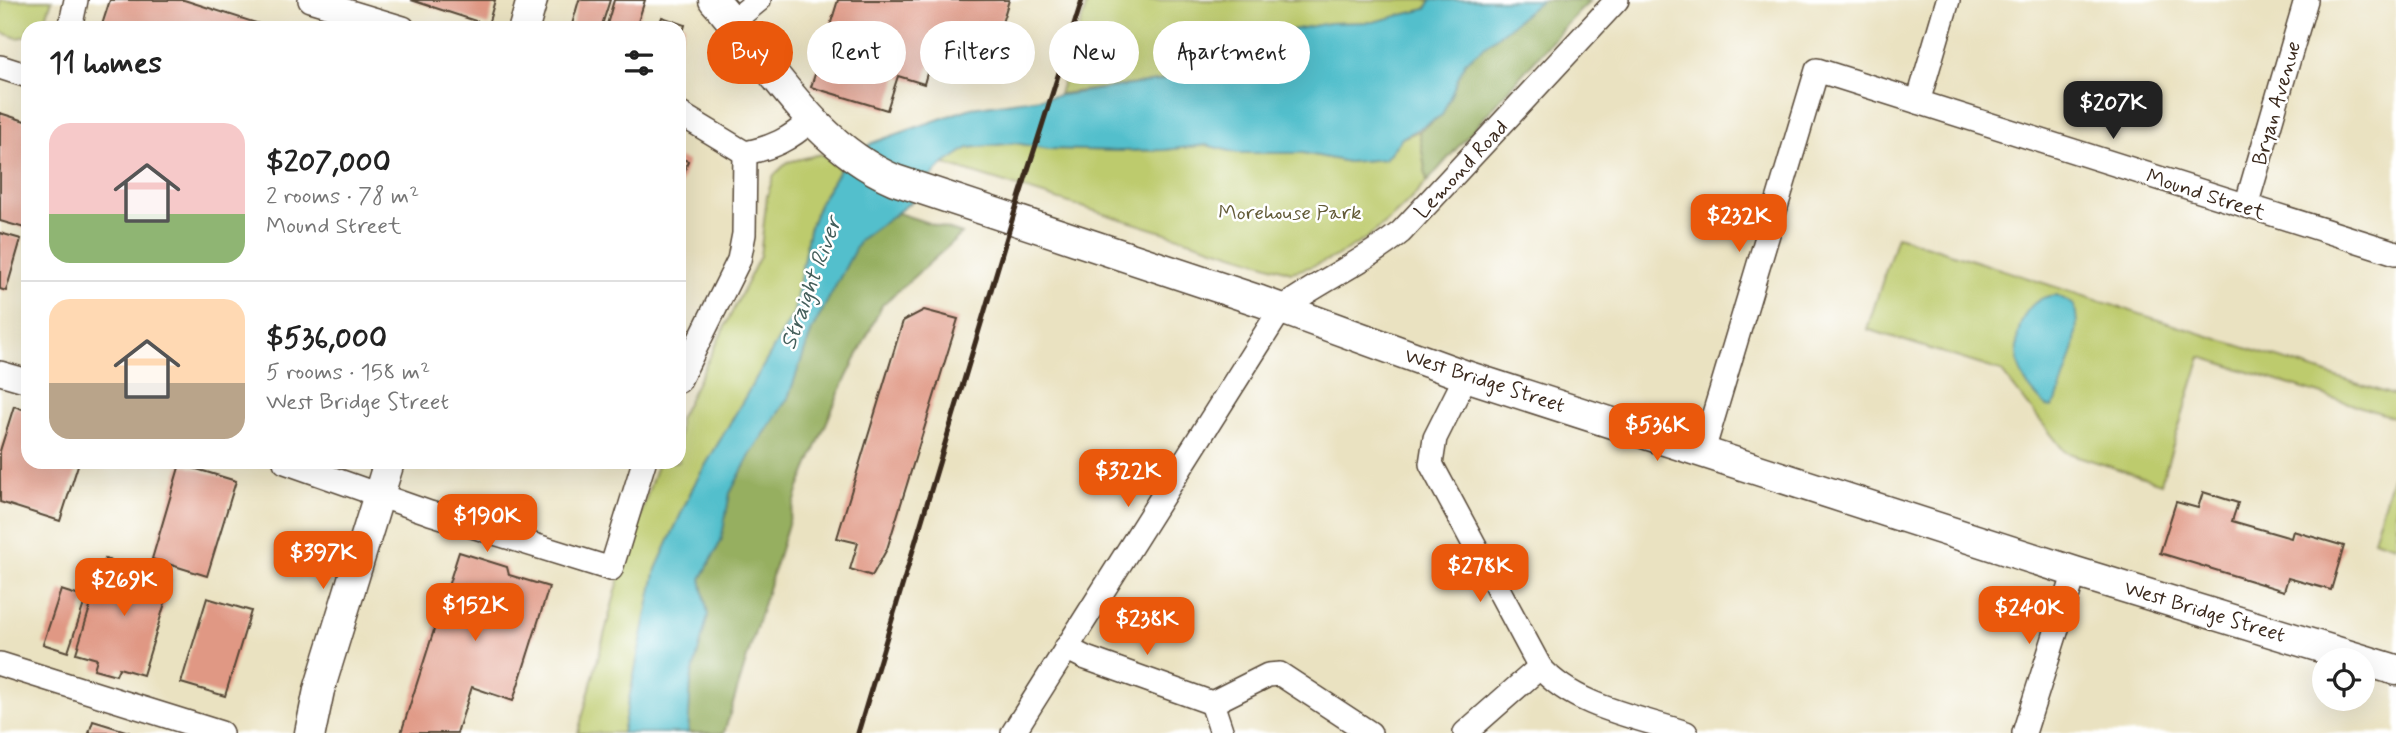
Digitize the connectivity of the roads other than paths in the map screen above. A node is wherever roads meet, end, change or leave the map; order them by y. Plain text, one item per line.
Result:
1 (310, 0) edge
2 (532, 0) edge
3 (759, 0) edge
4 (1617, 0) edge
5 (1948, 0) edge
6 (2306, 0) edge
7 (723, 11) edge
8 (380, 21) edge
9 (525, 21) edge
10 (1918, 102) junction
11 (686, 117) edge
12 (810, 121) junction
13 (745, 153) junction
14 (2246, 206) junction
15 (2396, 253) edge
16 (1281, 309) junction
17 (686, 367) edge
18 (0, 373) edge
19 (1466, 376) junction
20 (21, 379) edge
21 (1703, 451) junction
22 (306, 469) edge
23 (388, 469) edge
24 (642, 469) edge
25 (380, 493) junction
26 (2075, 572) junction
27 (1066, 648) junction
28 (0, 664) edge
29 (1540, 667) junction
30 (2396, 670) edge
31 (1212, 703) junction
32 (193, 729) edge
33 (221, 733) edge
34 (310, 733) edge
35 (1013, 733) edge
36 (1222, 733) edge
37 (1370, 733) edge
38 (1465, 733) edge
39 (1686, 733) edge
40 (2024, 733) edge

1 - 8 street
2 - 9 main road
3 - 7 street
4 - 16 street, Lemond Road
5 - 10 street
6 - 14 street, Bryan Avenue
7 - 12 main road, West Bridge Street
10 - 14 street, Mound Street
10 - 21 street, Mound Street
11 - 13 street
12 - 13 street
12 - 16 main road, West Bridge Street
13 - 17 street
14 - 15 street, Mound Street
16 - 19 main road, West Bridge Street
16 - 27 street
18 - 20 street
19 - 21 main road, West Bridge Street
19 - 29 street
21 - 26 main road, West Bridge Street
22 - 25 street
23 - 25 main road
24 - 25 street
25 - 34 main road
26 - 30 main road, West Bridge Street
26 - 40 street
27 - 31 street
27 - 35 street
28 - 32 street
29 - 38 street
29 - 39 street
31 - 36 street
31 - 37 street
32 - 33 street

